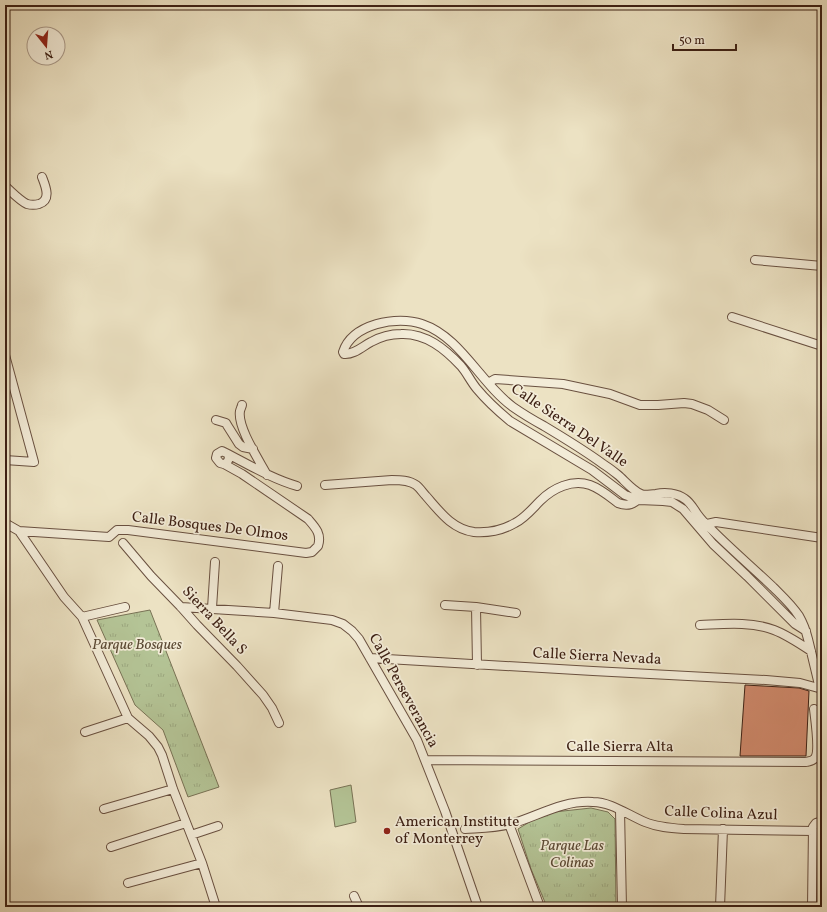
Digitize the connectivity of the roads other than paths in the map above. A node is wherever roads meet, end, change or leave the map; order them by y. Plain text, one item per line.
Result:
1 (42, 177) dead end
2 (5, 186) edge
3 (755, 260) dead end
4 (822, 266) edge
5 (732, 317) dead end
6 (822, 346) edge
7 (5, 355) edge
8 (488, 384) junction
9 (242, 405) dead end
10 (216, 420) dead end
11 (724, 420) dead end
12 (253, 449) junction
13 (5, 460) edge
14 (267, 475) junction
15 (325, 485) dead end
16 (297, 486) dead end
17 (641, 497) junction
18 (5, 523) edge
19 (704, 527) junction
20 (19, 531) junction
21 (822, 538) edge
22 (123, 543) dead end
23 (215, 562) dead end
24 (278, 566) dead end
25 (445, 605) dead end
26 (125, 607) dead end
27 (181, 607) junction
28 (476, 607) junction
29 (212, 608) junction
30 (274, 613) junction
31 (516, 613) dead end
32 (82, 617) junction
33 (700, 625) dead end
34 (811, 651) junction
35 (370, 658) junction
36 (477, 665) junction
37 (821, 689) edge
38 (814, 709) dead end
39 (128, 718) junction
40 (279, 723) dead end
41 (85, 732) dead end
42 (426, 760) junction
43 (173, 789) junction
44 (104, 809) dead end
45 (620, 810) junction
46 (822, 821) edge
47 (186, 823) junction
48 (509, 824) junction
49 (218, 826) dead end
50 (465, 829) dead end
51 (723, 829) junction
52 (813, 831) junction
53 (191, 835) junction
54 (111, 847) dead end
55 (202, 863) junction
56 (128, 883) dead end
57 (354, 896) dead end
58 (216, 907) edge
59 (359, 907) edge
60 (478, 907) edge
61 (540, 907) edge
62 (622, 907) edge
63 (720, 907) edge
64 (812, 907) edge

1 - 2 street
3 - 4 street
5 - 6 street
7 - 13 street
8 - 11 street
8 - 17 street, Calle Sierra Del Valle
8 - 17 street, Calle Sierra Del Valle
9 - 12 street
10 - 12 street
12 - 14 street
14 - 16 street
14 - 20 street, Calle Bosques De Olmos
15 - 17 street
17 - 19 street, Calle Sierra Del Valle
18 - 20 street, Calle Bosques De Olmos
19 - 21 street
19 - 34 street, Calle Sierra Del Valle
20 - 32 street
22 - 27 street, Sierra Bella S
23 - 29 street
24 - 30 street
25 - 28 street
26 - 32 street
27 - 29 street, Calle Perseverancia
27 - 40 street, Sierra Bella S
28 - 31 street
28 - 36 street
29 - 30 street, Calle Perseverancia
30 - 35 street, Calle Perseverancia
32 - 39 street
33 - 34 street
34 - 37 street, Calle Sierra Del Valle
35 - 36 street, Calle Sierra Nevada
35 - 42 street, Calle Perseverancia
36 - 37 street, Calle Sierra Nevada
38 - 42 street, Calle Sierra Alta
39 - 41 street
39 - 43 street
42 - 60 street, Calle Perseverancia
43 - 44 street
43 - 47 street
45 - 48 street, Calle Colina Azul
45 - 51 street, Calle Colina Azul
45 - 62 street
46 - 52 street
47 - 53 street
47 - 54 street
48 - 50 street, Calle Colina Azul
48 - 61 street
49 - 53 street
51 - 52 street, Calle Colina Azul
51 - 63 street
52 - 64 street
53 - 55 street
55 - 56 street
55 - 58 street
57 - 59 street

